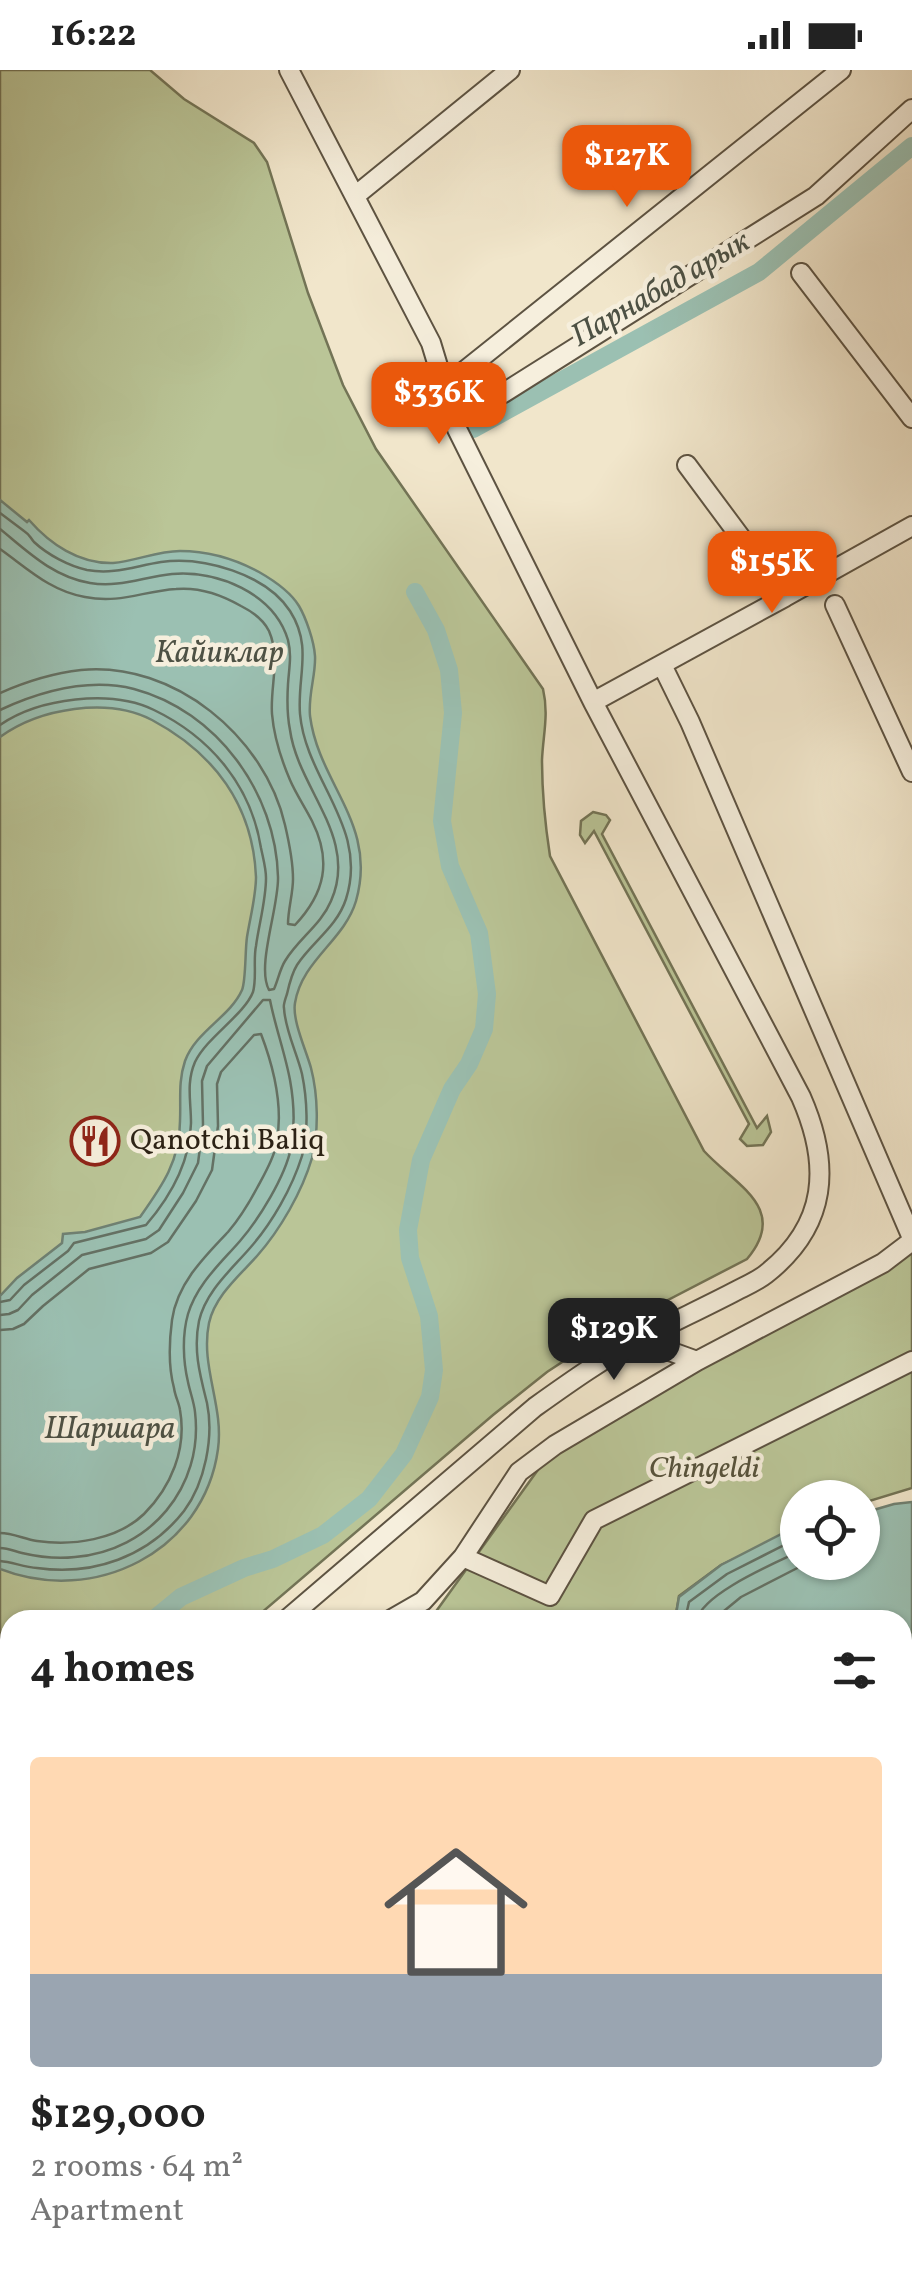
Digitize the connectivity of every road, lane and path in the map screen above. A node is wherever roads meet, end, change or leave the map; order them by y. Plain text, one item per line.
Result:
1 (289, 70) edge
2 (510, 70) edge
3 (842, 70) edge
4 (912, 109) edge
5 (355, 196) junction
6 (802, 273) dead end
7 (443, 388) junction
8 (502, 394) dead end
9 (912, 418) edge
10 (687, 466) dead end
11 (912, 526) edge
12 (785, 597) junction
13 (835, 605) dead end
14 (662, 665) junction
15 (594, 702) junction
16 (912, 772) edge
17 (912, 1240) edge
18 (639, 1340) junction
19 (697, 1361) junction
20 (912, 1361) edge
21 (462, 1557) junction
22 (298, 1610) edge
23 (407, 1610) edge

1 - 5 street
2 - 5 street
3 - 7 street
4 - 8 street
5 - 7 street
6 - 9 street
7 - 15 street
10 - 12 street
11 - 12 street
12 - 14 street
13 - 16 street
14 - 15 street
14 - 17 street
15 - 18 street
17 - 19 street
18 - 19 street
18 - 22 street
19 - 21 street
20 - 21 street
21 - 23 street

